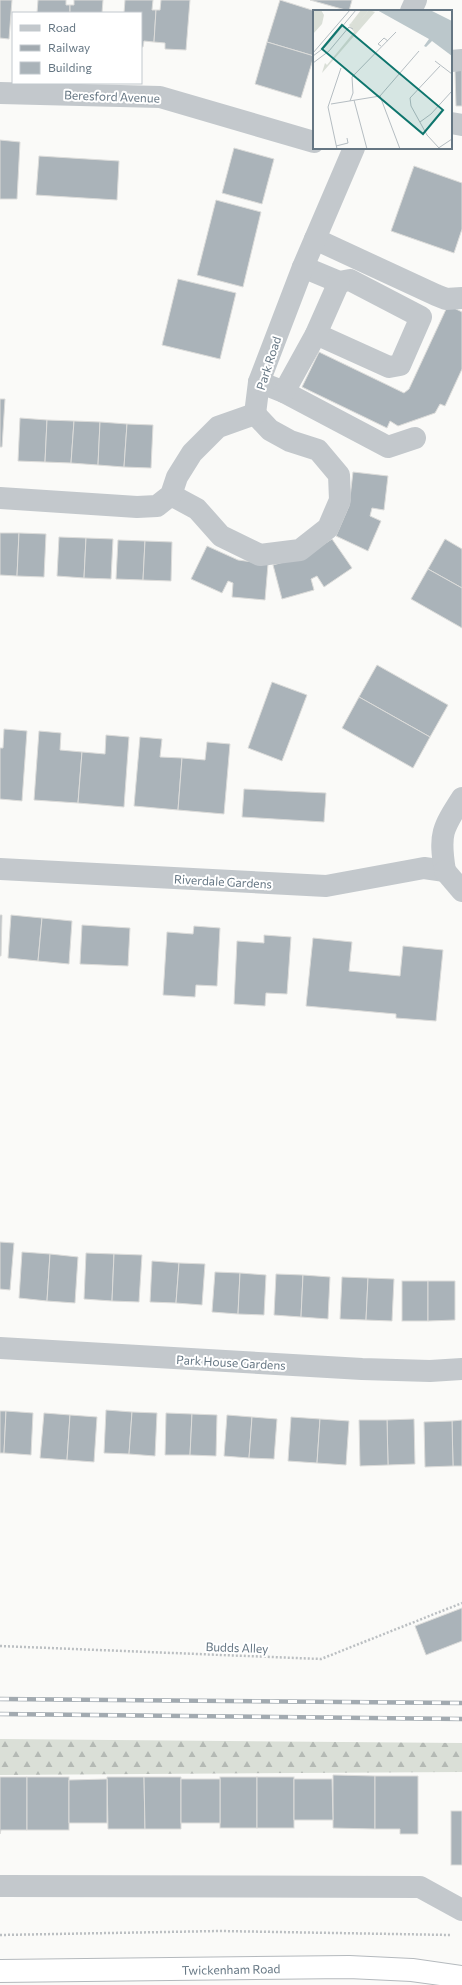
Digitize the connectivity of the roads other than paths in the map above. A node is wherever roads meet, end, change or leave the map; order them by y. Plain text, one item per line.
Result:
1 (416, 0) edge
2 (411, 10) edge
3 (462, 60) edge
4 (452, 61) edge
5 (0, 93) edge
6 (452, 124) edge
7 (462, 125) edge
8 (313, 142) edge
9 (347, 150) edge
10 (315, 239) junction
11 (303, 267) junction
12 (339, 282) junction
13 (462, 298) edge
14 (316, 334) junction
15 (259, 382) junction
16 (284, 392) junction
17 (255, 414) junction
18 (415, 438) dead end
19 (171, 496) junction
20 (0, 498) edge
21 (462, 798) edge
22 (0, 870) edge
23 (445, 871) junction
24 (462, 891) edge
25 (0, 1348) edge
26 (462, 1369) edge
27 (0, 1886) edge
28 (462, 1910) edge
29 (0, 1971) edge
30 (462, 1977) edge

1 - 2 street
3 - 4 street
5 - 8 street, Beresford Avenue
6 - 7 street
9 - 10 street, Park Road
10 - 11 street, Park Road
10 - 13 street
11 - 12 street
11 - 15 street, Park Road
12 - 14 street
12 - 14 street
14 - 16 street
15 - 16 street
15 - 17 street, Park Road
16 - 18 street
17 - 19 street
17 - 19 street
19 - 20 street
21 - 23 street
22 - 23 street, Riverdale Gardens
23 - 24 street
25 - 26 street, Park House Gardens
27 - 28 street
29 - 30 highway, Twickenham Road

